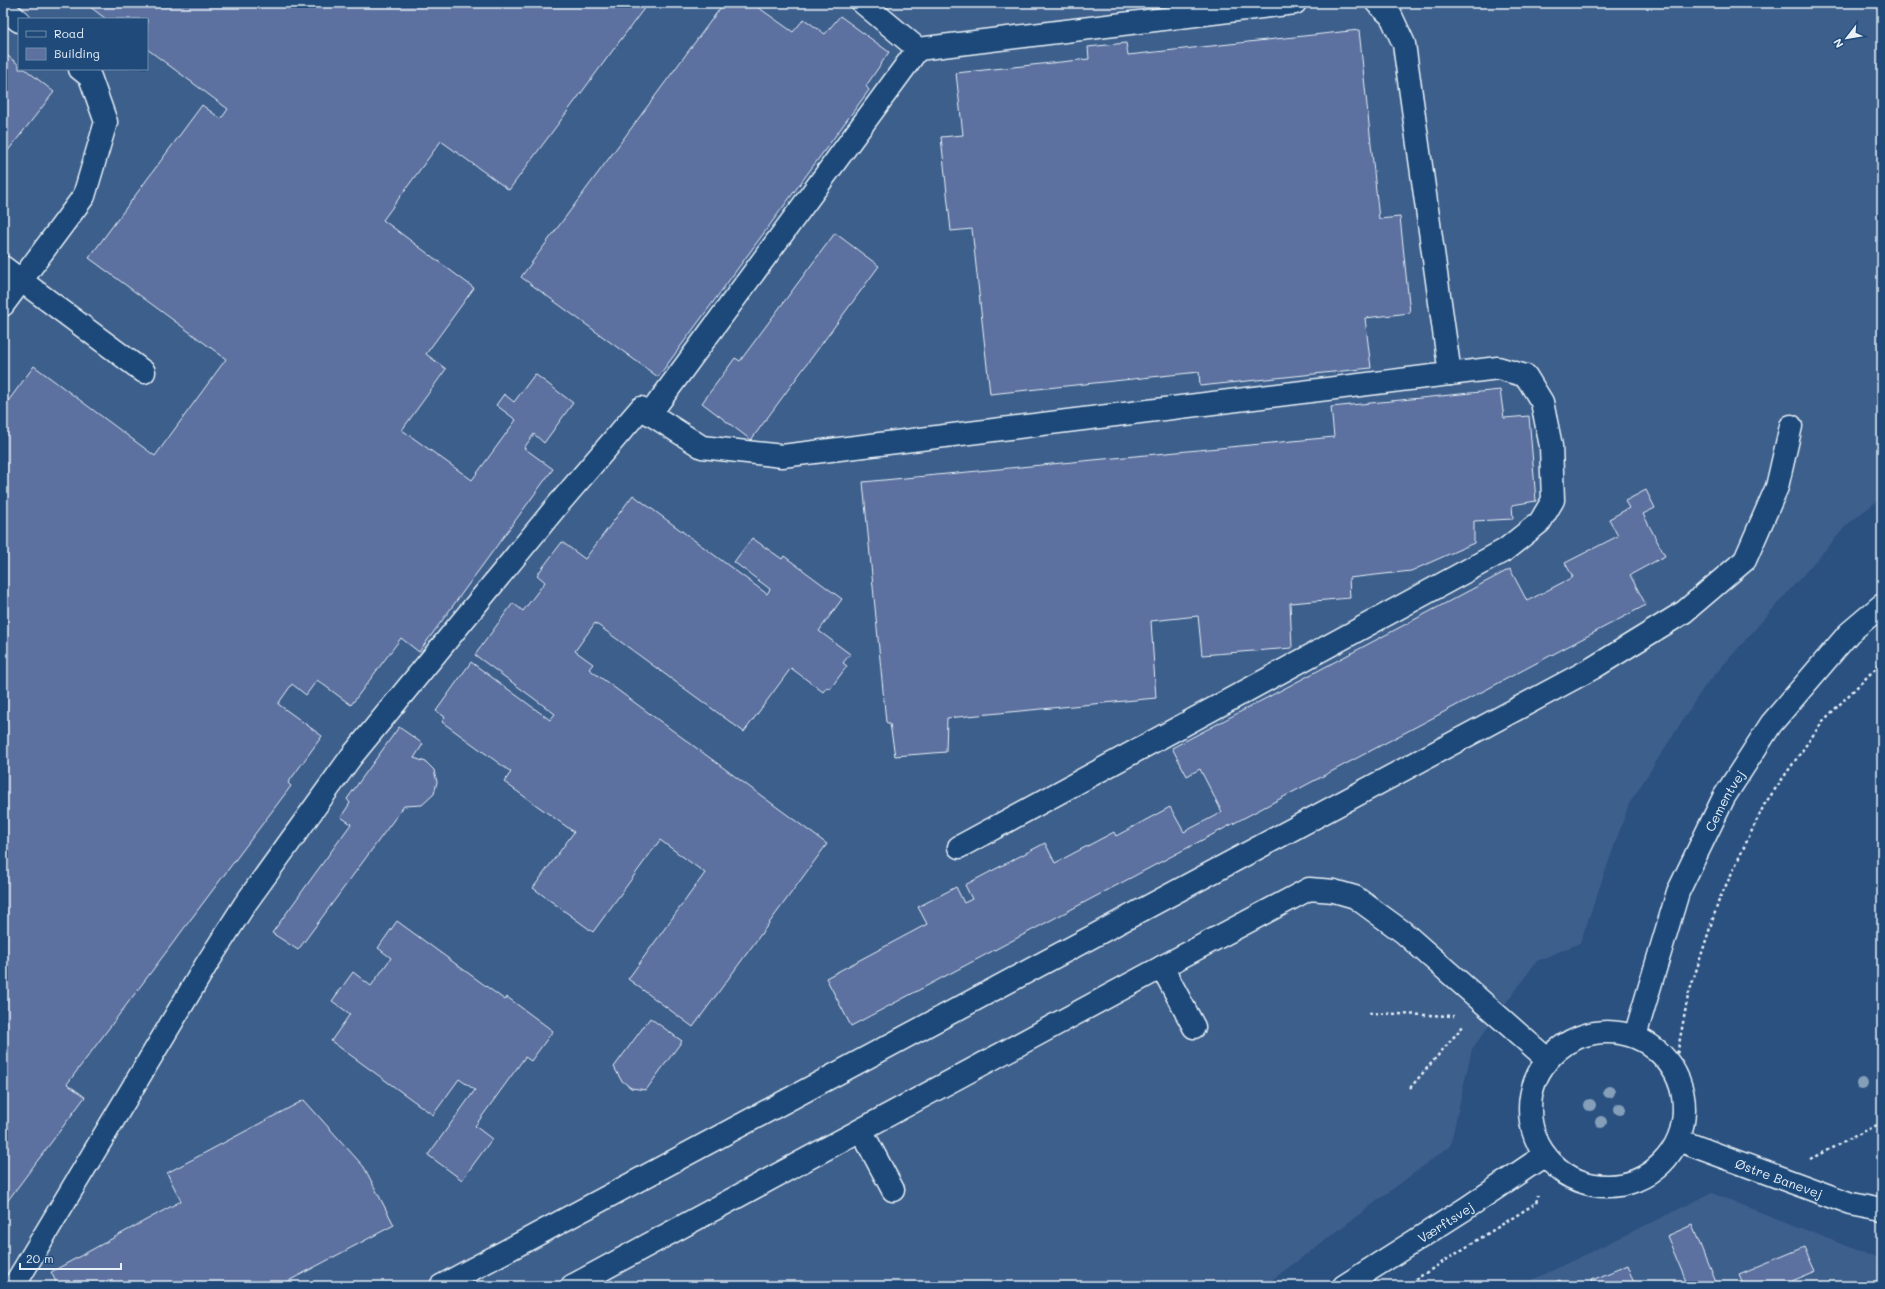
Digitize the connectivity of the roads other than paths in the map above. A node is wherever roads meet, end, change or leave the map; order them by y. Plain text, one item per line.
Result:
1 (863, 3) edge
2 (1294, 3) edge
3 (1377, 3) edge
4 (3, 8) edge
5 (18, 20) edge
6 (918, 49) junction
7 (81, 70) edge
8 (3, 267) edge
9 (21, 281) junction
10 (3, 305) edge
11 (144, 372) dead end
12 (1450, 374) junction
13 (650, 414) junction
14 (1791, 426) dead end
15 (1882, 605) edge
16 (959, 847) dead end
17 (1162, 967) junction
18 (1194, 1027) dead end
19 (1635, 1036) junction
20 (1547, 1059) junction
21 (861, 1130) junction
22 (1678, 1140) junction
23 (1545, 1155) junction
24 (893, 1190) dead end
25 (1882, 1210) edge
26 (14, 1286) edge
27 (440, 1286) edge
28 (572, 1286) edge
29 (1344, 1286) edge

1 - 6 street
2 - 6 street
3 - 12 street
4 - 5 street
6 - 13 street
7 - 9 street
8 - 9 street
9 - 10 street
9 - 11 street
12 - 13 street
12 - 16 street
13 - 26 street
14 - 27 street
15 - 19 street, Cementvej
17 - 18 street
17 - 20 street
17 - 21 street
19 - 20 street
19 - 22 street
20 - 23 street
21 - 24 street
21 - 28 street
22 - 23 street
22 - 25 street, Østre Banevej
23 - 29 street, Værftsvej

